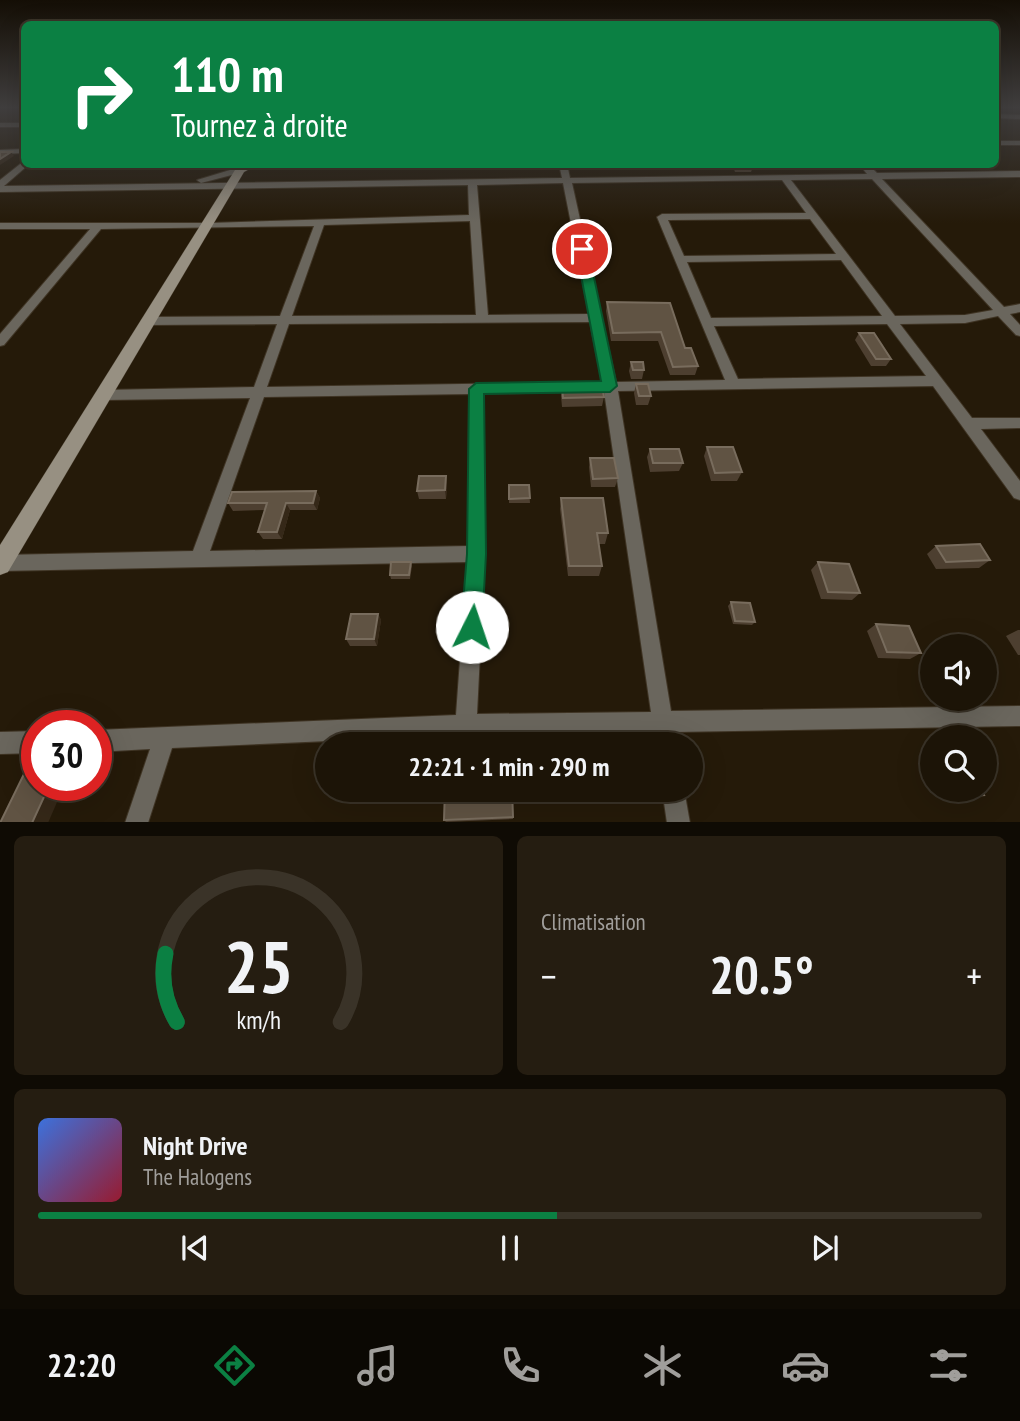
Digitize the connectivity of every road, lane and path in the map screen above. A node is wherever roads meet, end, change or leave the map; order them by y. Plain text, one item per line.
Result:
1 (21, 151) edge
2 (0, 152) edge
3 (21, 167) edge
4 (244, 168) edge
5 (246, 168) edge
6 (564, 168) edge
7 (867, 168) edge
8 (1020, 174) edge
9 (875, 177) junction
10 (785, 178) junction
11 (567, 180) junction
12 (472, 184) junction
13 (232, 186) junction
14 (0, 187) edge
15 (158, 187) junction
16 (815, 216) junction
17 (474, 218) junction
18 (320, 222) junction
19 (99, 225) junction
20 (0, 226) edge
21 (209, 226) junction
22 (846, 257) junction
23 (680, 259) junction
24 (1020, 308) edge
25 (1003, 313) junction
26 (596, 318) junction
27 (482, 319) junction
28 (285, 320) junction
29 (147, 321) junction
30 (893, 321) junction
31 (707, 322) junction
32 (1020, 332) edge
33 (2, 337) edge
34 (937, 381) junction
35 (733, 384) junction
36 (610, 386) junction
37 (476, 389) junction
38 (259, 393) junction
39 (103, 395) junction
40 (1020, 423) edge
41 (970, 424) junction
42 (1020, 492) edge
43 (476, 554) junction
44 (199, 559) junction
45 (1, 564) edge
46 (662, 721) junction
47 (1017, 721) edge
48 (466, 725) junction
49 (664, 732) edge
50 (164, 739) junction
51 (112, 741) edge
52 (21, 742) edge
53 (0, 743) edge
54 (675, 802) edge
55 (136, 822) edge
56 (679, 822) edge

1 - 2 street
3 - 14 street
4 - 15 street
5 - 13 street
6 - 11 street
7 - 9 street
8 - 9 street
9 - 10 street
9 - 25 street
10 - 11 street
10 - 16 street
11 - 12 street
11 - 26 street
12 - 13 street
12 - 17 street
13 - 15 street
13 - 21 street
14 - 15 street
16 - 22 street
16 - 23 street
17 - 18 street
17 - 27 street
18 - 21 street
18 - 28 street
19 - 20 street
19 - 21 street
19 - 33 street
21 - 29 street
22 - 23 street
22 - 30 street
23 - 31 street
24 - 25 street
25 - 30 street
25 - 32 street
26 - 27 street
26 - 36 street
27 - 28 street
28 - 29 street
28 - 38 street
29 - 39 street
30 - 31 street
30 - 34 street
31 - 35 street
34 - 35 street
34 - 41 street
35 - 36 street
36 - 37 street
36 - 46 street
37 - 38 street
37 - 43 street
38 - 39 street
38 - 44 street
39 - 45 street
40 - 41 street
41 - 42 street
43 - 44 street
43 - 48 street
44 - 45 street
46 - 47 street
46 - 48 street
46 - 49 street
48 - 50 street
50 - 51 street
50 - 55 street
52 - 53 street
54 - 56 street

